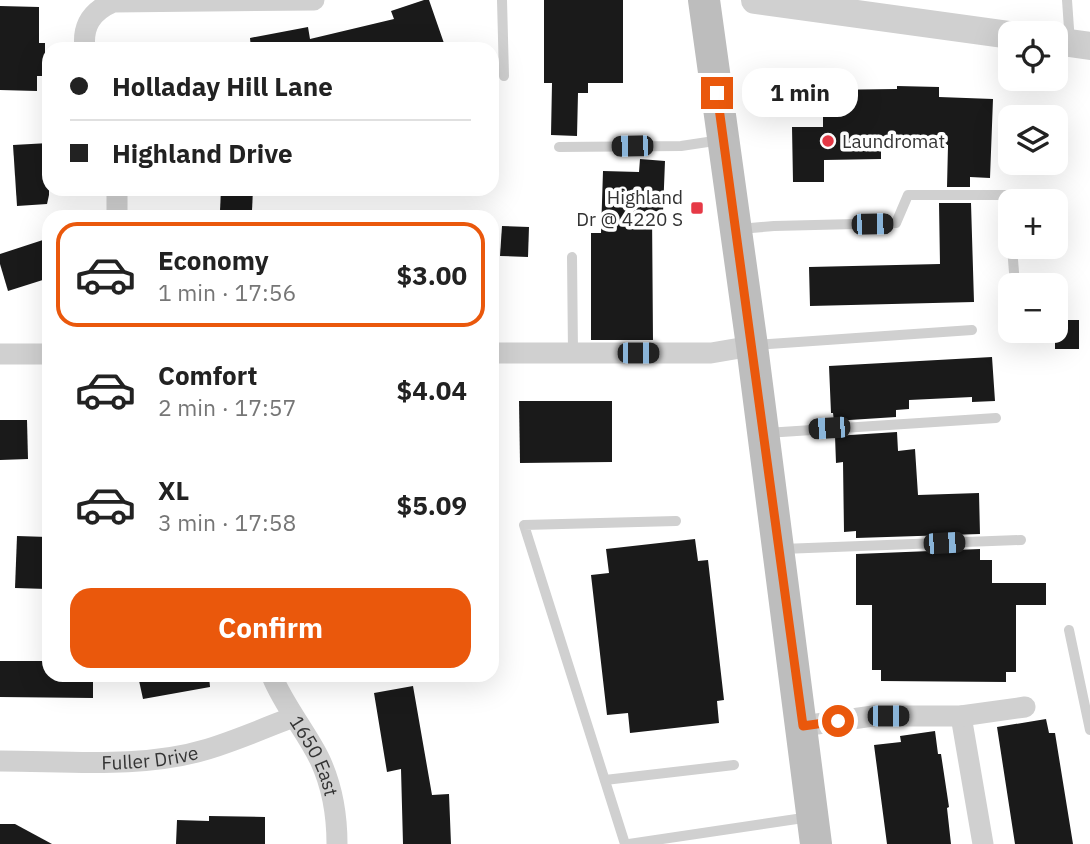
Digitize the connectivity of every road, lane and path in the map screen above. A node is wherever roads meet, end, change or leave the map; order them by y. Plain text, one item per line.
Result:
1 (292, 0) edge
2 (314, 0) edge
3 (502, 0) edge
4 (704, 0) edge
5 (755, 0) edge
6 (1067, 0) edge
7 (998, 33) edge
8 (85, 42) edge
9 (1072, 44) edge
10 (504, 76) dead end
11 (723, 140) junction
12 (559, 147) dead end
13 (998, 195) edge
14 (736, 230) junction
15 (572, 257) dead end
16 (972, 330) dead end
17 (752, 346) junction
18 (499, 353) edge
19 (573, 353) junction
20 (0, 354) edge
21 (42, 354) edge
22 (996, 418) dead end
23 (764, 434) junction
24 (676, 521) dead end
25 (1021, 540) dead end
26 (779, 549) junction
27 (1069, 630) dead end
28 (275, 682) edge
29 (1025, 707) dead end
30 (961, 716) junction
31 (293, 717) junction
32 (803, 726) junction
33 (1090, 730) edge
34 (0, 761) edge
35 (734, 765) dead end
36 (605, 780) junction
37 (815, 830) edge
38 (337, 844) edge
39 (627, 844) edge
40 (983, 844) edge

1 - 2 street
1 - 8 street
3 - 10 lane
4 - 11 main road
5 - 7 street
6 - 9 lane
11 - 12 lane
11 - 14 main road
13 - 14 lane
14 - 17 main road
15 - 19 lane
16 - 17 lane
17 - 19 street
17 - 23 main road
18 - 19 street
20 - 21 street
22 - 23 lane
23 - 26 main road
24 - 36 lane
25 - 26 lane
26 - 32 main road
27 - 33 lane
28 - 31 street, 1650 East
29 - 30 street
30 - 32 street
30 - 40 street
31 - 34 street, Fuller Drive
31 - 38 street, 1650 East
32 - 37 main road
35 - 36 lane
36 - 39 lane
37 - 39 lane

